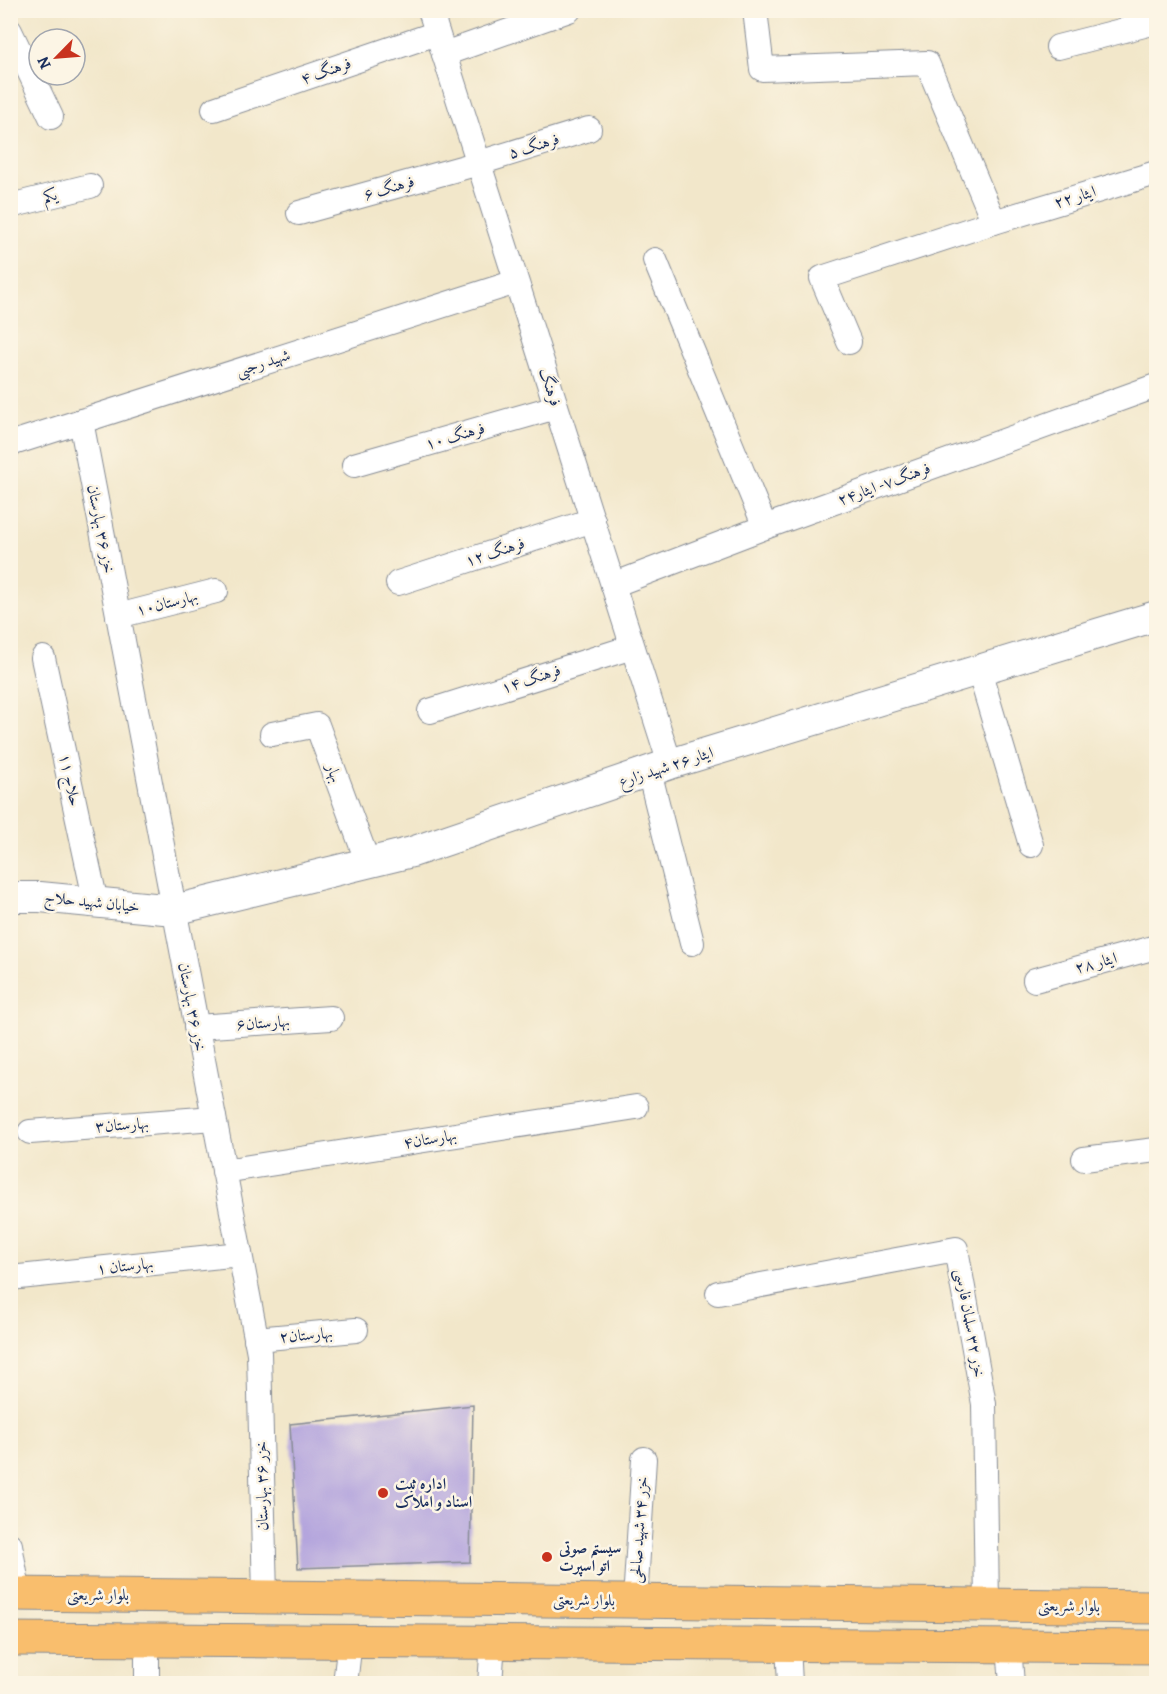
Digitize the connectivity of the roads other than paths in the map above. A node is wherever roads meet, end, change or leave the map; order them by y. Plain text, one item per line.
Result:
1 (569, 10) edge
2 (755, 10) edge
3 (1156, 22) edge
4 (10, 31) edge
5 (437, 32) edge
6 (1058, 47) dead end
7 (214, 109) dead end
8 (51, 117) dead end
9 (589, 129) dead end
10 (478, 163) junction
11 (1156, 173) edge
12 (90, 186) dead end
13 (10, 206) edge
14 (299, 213) dead end
15 (994, 222) junction
16 (656, 260) dead end
17 (516, 282) junction
18 (849, 342) dead end
19 (1156, 386) edge
20 (556, 407) junction
21 (81, 421) junction
22 (10, 444) edge
23 (354, 465) dead end
24 (593, 520) junction
25 (765, 527) junction
26 (398, 584) dead end
27 (613, 585) junction
28 (216, 591) dead end
29 (118, 616) junction
30 (1156, 616) edge
31 (632, 647) junction
32 (43, 658) dead end
33 (979, 670) junction
34 (430, 711) dead end
35 (272, 734) dead end
36 (660, 768) junction
37 (1031, 845) dead end
38 (368, 863) junction
39 (10, 897) edge
40 (96, 903) junction
41 (174, 910) junction
42 (692, 943) dead end
43 (1156, 947) edge
44 (1035, 980) dead end
45 (331, 1018) dead end
46 (196, 1027) junction
47 (636, 1107) dead end
48 (214, 1118) junction
49 (30, 1132) dead end
50 (1156, 1150) edge
51 (1084, 1159) dead end
52 (224, 1171) junction
53 (240, 1254) junction
54 (10, 1278) edge
55 (718, 1293) dead end
56 (357, 1330) dead end
57 (256, 1339) junction
58 (644, 1459) dead end
59 (10, 1545) edge
60 (15, 1594) edge
61 (265, 1596) junction
62 (635, 1600) junction
63 (864, 1603) junction
64 (987, 1605) junction
65 (1156, 1607) edge
66 (10, 1639) edge
67 (147, 1640) junction
68 (350, 1641) junction
69 (493, 1642) junction
70 (788, 1644) junction
71 (862, 1645) junction
72 (1009, 1646) junction
73 (1156, 1647) edge
74 (147, 1683) edge
75 (345, 1683) edge
76 (490, 1683) edge
77 (790, 1683) edge
78 (1012, 1683) edge

1 - 5 street, فرهنگ ۴
2 - 15 street
3 - 6 street
4 - 8 street
5 - 7 street, فرهنگ ۴
5 - 10 street, فرهنگ
9 - 10 street, فرهنگ ۵
10 - 14 street, فرهنگ ۶
10 - 17 street, فرهنگ
11 - 15 street, ایثار ۲۲
12 - 13 street, یکم
15 - 18 street, ایثار ۲۲
16 - 25 street
17 - 20 street, فرهنگ
17 - 21 street, شهید رجبی
19 - 25 street, فرهنگ۷- ایثار۲۴
20 - 23 street, فرهنگ ۱۰
20 - 24 street, فرهنگ
21 - 22 street, شهید رجبی
21 - 29 street, خزر ۳۶ بهارستان
24 - 26 street, فرهنگ ۱۲
24 - 27 street, فرهنگ
25 - 27 street, فرهنگ۷- ایثار۲۴
27 - 31 street, فرهنگ
28 - 29 street, بهارستان۱۰
29 - 41 street, خزر ۳۶ بهارستان
30 - 33 street, ایثار ۲۶ شهید زارع
31 - 34 street, فرهنگ ۱۴
31 - 36 street, فرهنگ
32 - 40 street, حلاج ۱۱
33 - 36 street, ایثار ۲۶ شهید زارع
33 - 37 street
35 - 38 street, بهار
36 - 38 street, ایثار ۲۶ شهید زارع
36 - 42 street, فرهنگ
38 - 41 street, ایثار ۲۶ شهید زارع
39 - 40 street, خیابان شهید حلاج
40 - 41 street, خیابان شهید حلاج
41 - 46 street, خزر ۳۶ بهارستان
43 - 44 street, ایثار ۲۸
45 - 46 street, بهارستان۶
46 - 48 street, خزر ۳۶ بهارستان
47 - 52 street, بهارستان۴
48 - 49 street, بهارستان۳
48 - 52 street, خزر ۳۶ بهارستان
50 - 51 street
52 - 53 street, خزر ۳۶ بهارستان
53 - 54 street, بهارستان ۱
53 - 57 street, خزر ۳۶ بهارستان
55 - 64 street, خزر ۳۲ سلمان فارسی
56 - 57 street, بهارستان۲
57 - 61 street, خزر ۳۶ بهارستان
58 - 62 street, خزر ۳۴ شهید صالحی
59 - 60 street
60 - 61 main road, بلوار شریعتی
61 - 62 main road, بلوار شریعتی
62 - 63 main road, بلوار شریعتی
63 - 64 main road, بلوار شریعتی
63 - 71 main road
64 - 65 main road, بلوار شریعتی
66 - 67 main road
67 - 68 main road
67 - 74 street
68 - 69 main road
68 - 75 street
69 - 70 main road
69 - 76 street
70 - 71 main road
70 - 77 street
71 - 72 main road
72 - 73 main road
72 - 78 street

